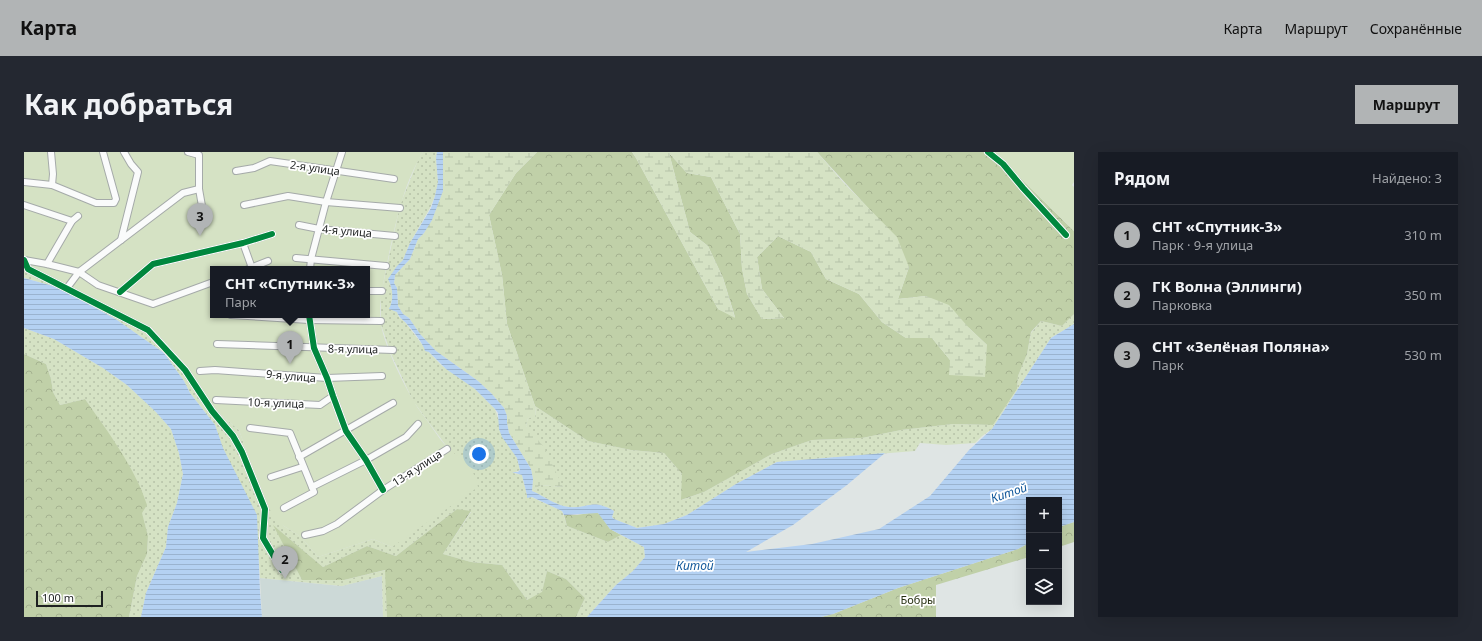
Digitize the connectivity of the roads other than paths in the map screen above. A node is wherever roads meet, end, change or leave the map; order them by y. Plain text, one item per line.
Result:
1 (51, 152) edge
2 (103, 152) edge
3 (124, 152) edge
4 (188, 152) edge
5 (342, 152) edge
6 (988, 152) edge
7 (236, 171) dead end
8 (336, 171) junction
9 (394, 179) dead end
10 (24, 182) edge
11 (52, 185) junction
12 (200, 189) junction
13 (326, 202) junction
14 (244, 204) dead end
15 (24, 205) edge
16 (400, 208) dead end
17 (78, 216) dead end
18 (72, 221) junction
19 (205, 223) dead end
20 (299, 225) dead end
21 (319, 229) junction
22 (272, 234) dead end
23 (1066, 235) dead end
24 (395, 236) dead end
25 (121, 240) junction
26 (243, 243) junction
27 (296, 258) dead end
28 (311, 259) junction
29 (24, 261) edge
30 (268, 261) dead end
31 (47, 264) junction
32 (249, 266) edge
33 (255, 266) edge
34 (310, 266) edge
35 (386, 266) dead end
36 (79, 272) junction
37 (210, 283) edge
38 (66, 288) junction
39 (370, 291) edge
40 (382, 291) dead end
41 (120, 292) junction
42 (309, 318) edge
43 (327, 318) edge
44 (381, 321) dead end
45 (217, 344) dead end
46 (314, 348) junction
47 (393, 350) dead end
48 (200, 371) dead end
49 (382, 376) dead end
50 (327, 378) junction
51 (333, 396) junction
52 (216, 400) dead end
53 (393, 404) dead end
54 (418, 424) dead end
55 (250, 428) dead end
56 (346, 431) junction
57 (447, 449) dead end
58 (299, 457) junction
59 (366, 460) junction
60 (302, 467) junction
61 (271, 477) dead end
62 (312, 487) junction
63 (383, 490) junction
64 (284, 508) dead end
65 (305, 535) dead end
66 (282, 570) dead end

1 - 11 street
2 - 11 street
3 - 25 street
4 - 12 street
5 - 8 street
6 - 23 street
7 - 8 street, 2-я улица
8 - 9 street, 2-я улица
8 - 13 street
10 - 11 street
12 - 19 street
12 - 25 street
13 - 14 street
13 - 16 street
13 - 21 street
15 - 18 street
17 - 18 street
18 - 31 street
20 - 21 street, 4-я улица
21 - 24 street, 4-я улица
21 - 28 street
22 - 26 street
25 - 36 street
26 - 32 street
26 - 41 street
27 - 28 street
28 - 34 street
28 - 35 street
29 - 31 street
29 - 38 street
30 - 33 street
31 - 36 street
36 - 38 street
36 - 41 street
37 - 41 street
38 - 66 street
39 - 40 street
42 - 46 street
43 - 44 street
45 - 46 street, 8-я улица
46 - 47 street, 8-я улица
46 - 50 street
48 - 50 street, 9-я улица
49 - 50 street, 9-я улица
50 - 51 street
51 - 52 street, 10-я улица
51 - 56 street
53 - 56 street
54 - 59 street
55 - 58 street
56 - 58 street
56 - 59 street
57 - 63 street, 13-я улица
58 - 60 street
59 - 62 street
59 - 63 street
60 - 61 street
60 - 62 street
62 - 64 street
63 - 65 street, 13-я улица

